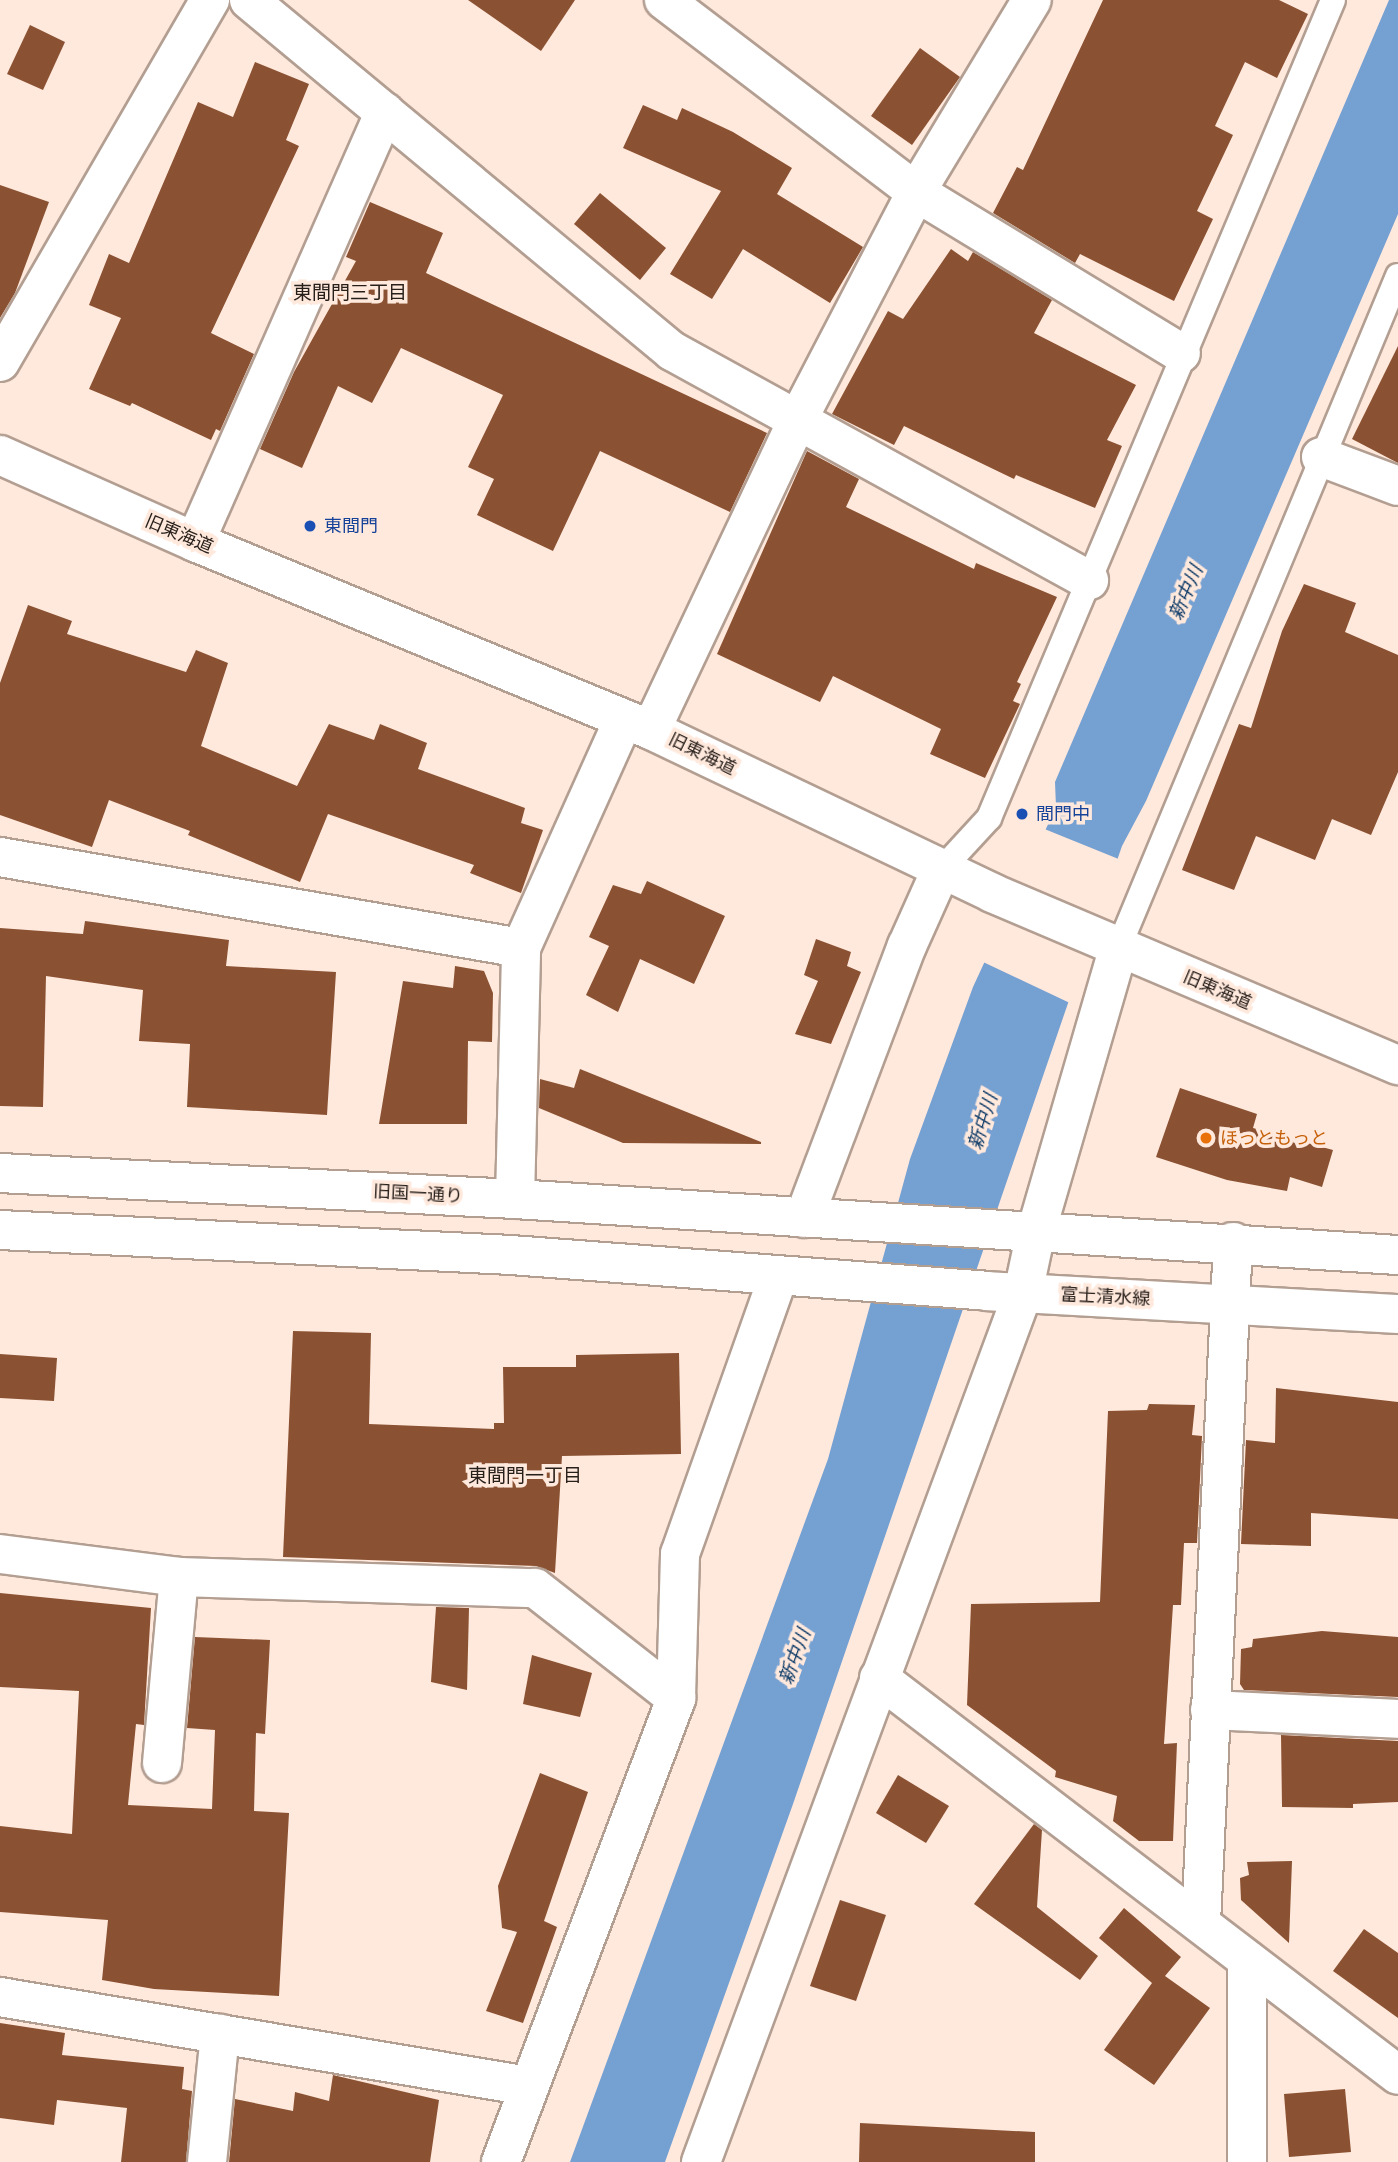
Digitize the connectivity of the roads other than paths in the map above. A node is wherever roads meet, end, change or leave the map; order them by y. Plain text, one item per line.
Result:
1 (210, 0) edge
2 (249, 0) edge
3 (664, 0) edge
4 (1032, 0) edge
5 (1333, 0) edge
6 (385, 112) junction
7 (916, 192) junction
8 (1398, 276) edge
9 (1181, 353) junction
10 (0, 362) edge
11 (797, 421) junction
12 (0, 456) edge
13 (1321, 457) junction
14 (1398, 486) edge
15 (195, 542) junction
16 (1089, 580) junction
17 (638, 724) junction
18 (0, 857) edge
19 (942, 870) junction
20 (522, 948) junction
21 (1118, 949) junction
22 (1398, 1065) edge
23 (0, 1173) edge
24 (515, 1199) junction
25 (820, 1220) junction
26 (0, 1230) edge
27 (1035, 1232) junction
28 (1233, 1242) junction
29 (1398, 1255) edge
30 (795, 1277) junction
31 (1005, 1292) junction
32 (1229, 1304) junction
33 (1398, 1314) edge
34 (0, 1553) edge
35 (179, 1577) junction
36 (879, 1678) junction
37 (676, 1698) junction
38 (1210, 1710) junction
39 (1398, 1719) edge
40 (162, 1763) dead end
41 (1201, 1923) junction
42 (1247, 1959) junction
43 (0, 1997) edge
44 (220, 2034) junction
45 (1398, 2075) edge
46 (528, 2086) junction
47 (208, 2162) edge
48 (501, 2162) edge
49 (701, 2162) edge
50 (1247, 2162) edge

1 - 10 street
2 - 6 street
3 - 7 street
4 - 7 street
5 - 9 lane
6 - 11 street
6 - 15 street
7 - 9 street
7 - 11 street
8 - 13 lane
9 - 16 lane
11 - 16 street
11 - 17 street
12 - 15 street, 旧東海道
13 - 14 street
13 - 21 lane
15 - 17 street, 旧東海道
16 - 19 lane
17 - 19 street, 旧東海道
17 - 20 street
18 - 20 street
19 - 21 street, 旧東海道
19 - 25 street
20 - 24 street
21 - 22 street, 旧東海道
21 - 27 street
23 - 24 street, 旧国一通り
24 - 25 street, 旧国一通り
25 - 27 street
26 - 30 street
27 - 28 street
27 - 31 street
28 - 29 street
28 - 32 street
30 - 31 street, 富士清水線
30 - 37 street
31 - 32 street, 富士清水線
31 - 36 street
32 - 33 street, 富士清水線
32 - 38 street
34 - 35 street
35 - 37 street
35 - 40 street
36 - 41 street
36 - 49 street
37 - 46 street
38 - 39 street
38 - 41 street
41 - 42 street
42 - 45 street
42 - 50 street
43 - 44 street
44 - 46 street
44 - 47 street
46 - 48 street

